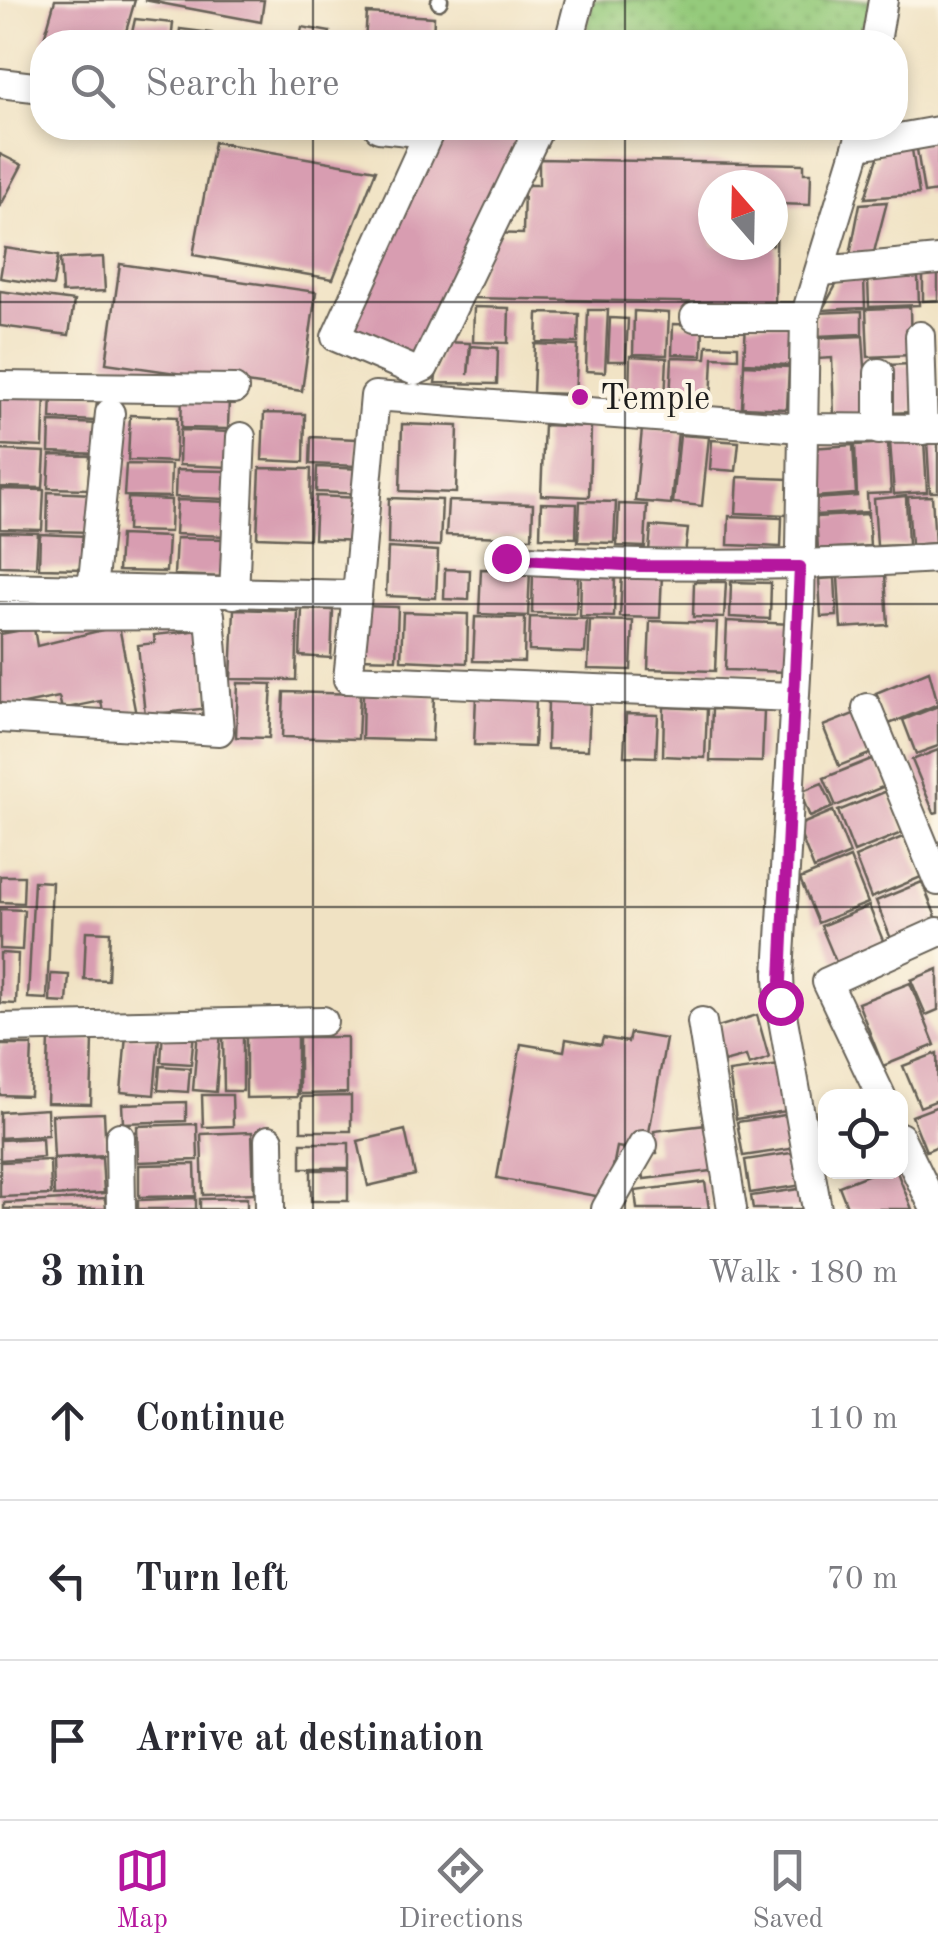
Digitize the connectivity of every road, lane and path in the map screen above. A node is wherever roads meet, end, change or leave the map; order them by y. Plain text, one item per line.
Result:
1 (580, 0) edge
2 (883, 0) edge
3 (572, 30) edge
4 (878, 30) edge
5 (0, 83) edge
6 (30, 87) edge
7 (938, 131) edge
8 (908, 133) edge
9 (425, 140) edge
10 (533, 140) edge
11 (859, 140) edge
12 (938, 260) edge
13 (822, 272) junction
14 (694, 317) dead end
15 (805, 318) junction
16 (920, 336) dead end
17 (880, 373) dead end
18 (0, 386) edge
19 (234, 389) dead end
20 (110, 412) dead end
21 (802, 428) junction
22 (878, 430) junction
23 (930, 430) edge
24 (240, 437) dead end
25 (506, 558) dead end
26 (938, 558) edge
27 (800, 567) junction
28 (0, 587) edge
29 (92, 590) junction
30 (234, 594) junction
31 (357, 595) junction
32 (0, 616) edge
33 (792, 696) junction
34 (866, 708) dead end
35 (0, 718) edge
36 (938, 881) edge
37 (938, 932) edge
38 (323, 1020) dead end
39 (702, 1022) dead end
40 (0, 1028) edge
41 (879, 1089) edge
42 (120, 1137) dead end
43 (268, 1140) dead end
44 (642, 1145) dead end
45 (908, 1153) edge
46 (121, 1209) edge
47 (270, 1209) edge
48 (606, 1209) edge
49 (732, 1209) edge
50 (817, 1209) edge
51 (935, 1209) edge

1 - 3 street
2 - 4 street
5 - 6 street
7 - 8 street
9 - 10 street
11 - 13 street
12 - 13 street
13 - 15 street
14 - 15 street
15 - 21 street
16 - 23 street
17 - 22 street
18 - 19 street
20 - 29 street
21 - 22 street
21 - 27 street
21 - 31 street
22 - 23 street
24 - 30 street
25 - 27 street
26 - 27 street
27 - 33 street
28 - 29 street
29 - 30 street
30 - 31 street
31 - 33 street
32 - 35 street
33 - 50 street
34 - 36 street
37 - 41 street
38 - 40 street
39 - 49 street
42 - 46 street
43 - 47 street
44 - 48 street
45 - 51 street

